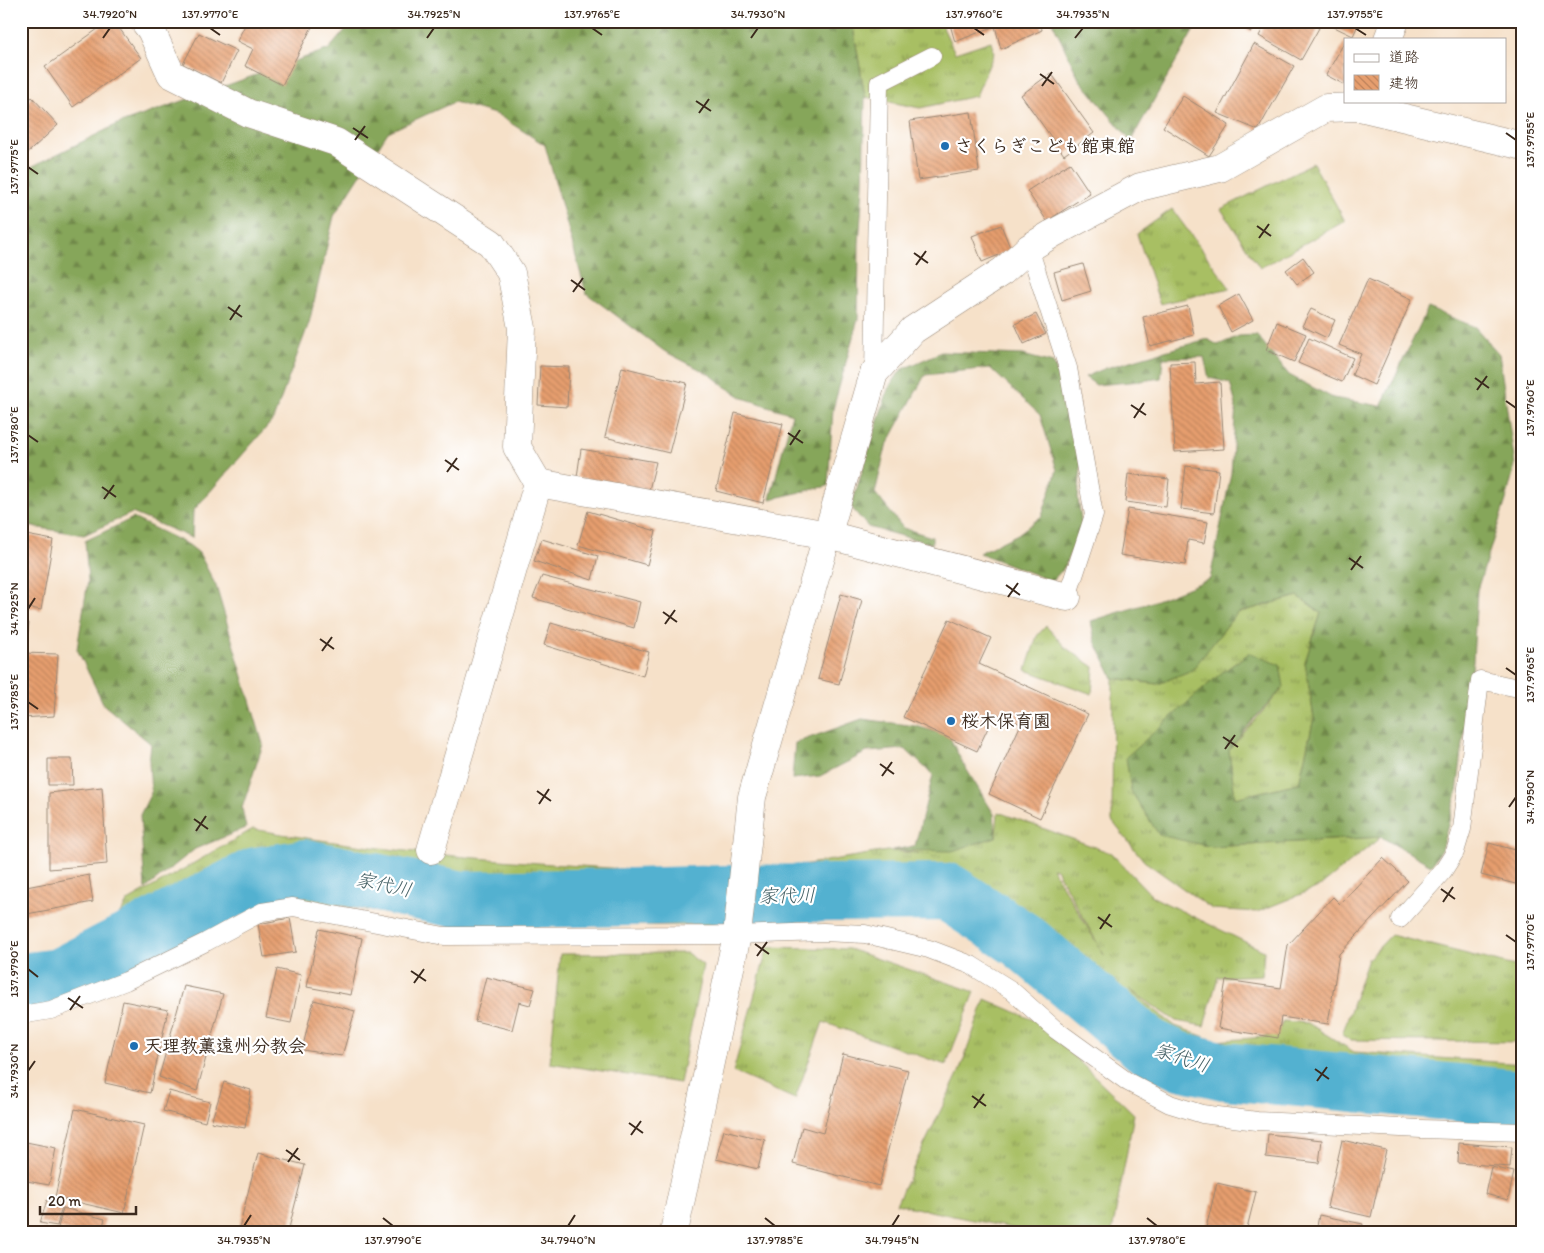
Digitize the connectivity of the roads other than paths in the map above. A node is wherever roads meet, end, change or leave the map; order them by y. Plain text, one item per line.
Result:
1 (144, 21) edge
2 (1395, 21) edge
3 (1388, 38) edge
4 (932, 56) dead end
5 (1360, 104) edge
6 (1523, 146) edge
7 (1029, 248) junction
8 (874, 373) junction
9 (538, 483) junction
10 (828, 535) junction
11 (1067, 598) joint
12 (1523, 689) edge
13 (431, 850) dead end
14 (1400, 919) dead end
15 (738, 926) junction
16 (21, 1015) edge
17 (1523, 1132) edge
18 (674, 1232) edge

1 - 9 street
2 - 3 street
4 - 8 lane
5 - 6 street
5 - 7 street
7 - 8 street
7 - 11 lane
8 - 10 street
9 - 10 street
9 - 13 street
10 - 11 street
10 - 15 street
12 - 14 lane
15 - 16 lane
15 - 17 lane
15 - 18 street

